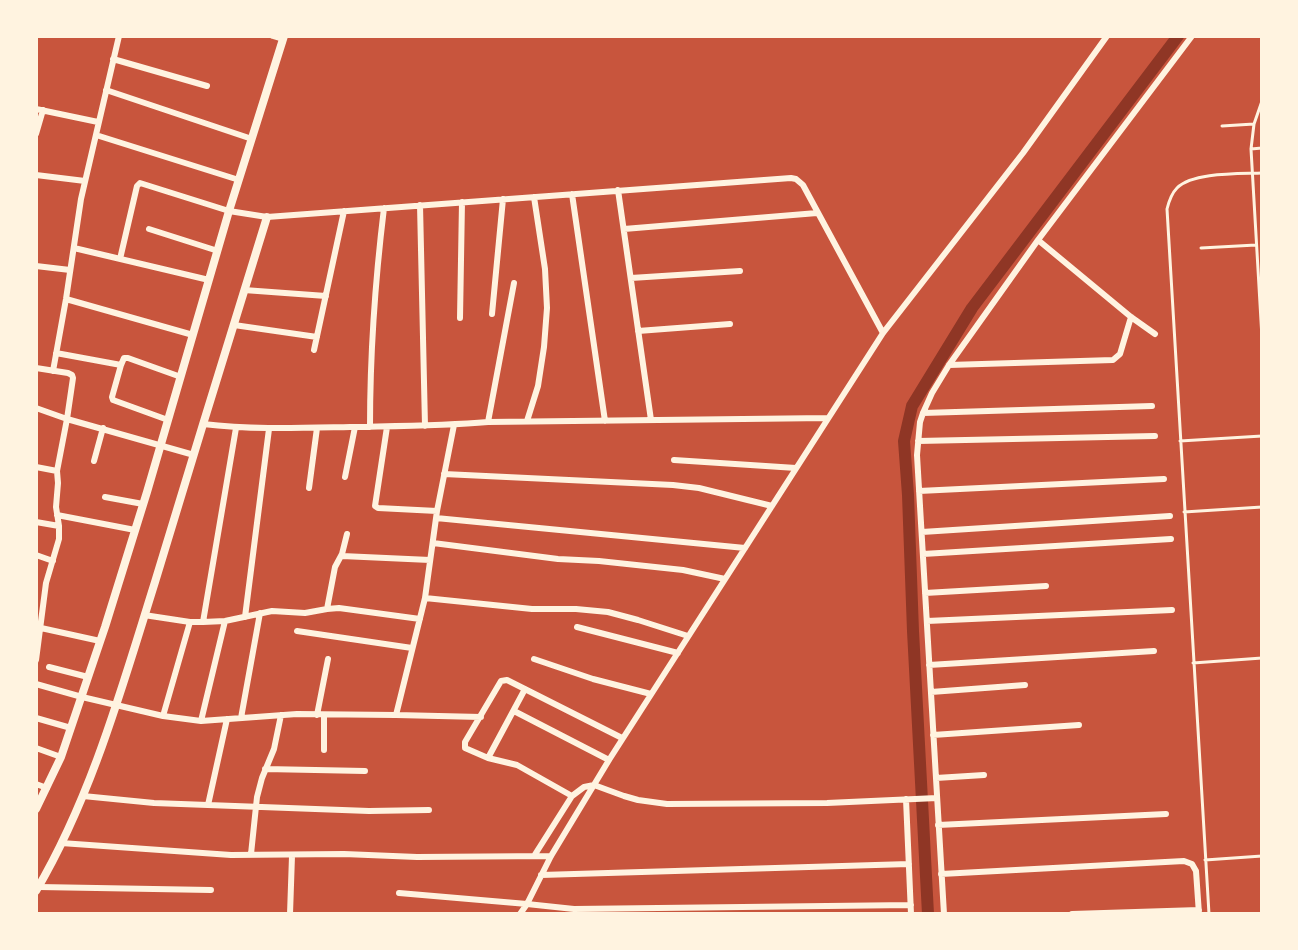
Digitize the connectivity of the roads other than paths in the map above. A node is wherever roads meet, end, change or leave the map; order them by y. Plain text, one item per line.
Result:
1 (119, 36) edge
2 (273, 36) edge
3 (1107, 36) edge
4 (1192, 36) edge
5 (284, 38) edge
6 (113, 60) junction
7 (207, 86) dead end
8 (106, 90) junction
9 (1262, 101) edge
10 (39, 110) edge
11 (1260, 110) edge
12 (98, 122) junction
13 (1254, 124) junction
14 (1222, 126) dead end
15 (36, 134) edge
16 (96, 135) junction
17 (252, 139) junction
18 (1262, 148) edge
19 (1251, 149) junction
20 (1252, 173) junction
21 (1262, 173) edge
22 (36, 175) edge
23 (239, 180) junction
24 (85, 181) junction
25 (618, 190) junction
26 (572, 194) junction
27 (534, 197) junction
28 (502, 199) junction
29 (462, 202) junction
30 (420, 206) junction
31 (384, 208) junction
32 (229, 211) junction
33 (344, 211) junction
34 (818, 213) junction
35 (267, 217) junction
36 (149, 229) dead end
37 (624, 229) junction
38 (1038, 240) junction
39 (1257, 245) junction
40 (74, 248) junction
41 (1201, 248) dead end
42 (218, 251) junction
43 (120, 259) junction
44 (36, 266) edge
45 (70, 270) junction
46 (740, 271) dead end
47 (631, 278) junction
48 (209, 280) junction
49 (514, 283) dead end
50 (244, 290) junction
51 (326, 296) junction
52 (66, 299) junction
53 (492, 314) dead end
54 (1131, 317) junction
55 (460, 318) dead end
56 (730, 324) dead end
57 (234, 325) junction
58 (638, 331) junction
59 (883, 333) junction
60 (1155, 334) dead end
61 (193, 335) junction
62 (317, 337) junction
63 (1262, 338) edge
64 (314, 350) dead end
65 (56, 353) junction
66 (121, 364) junction
67 (949, 365) junction
68 (36, 368) edge
69 (53, 371) junction
70 (181, 377) junction
71 (1152, 406) dead end
72 (36, 408) edge
73 (923, 413) junction
74 (828, 418) junction
75 (68, 419) junction
76 (168, 420) junction
77 (651, 420) junction
78 (605, 421) junction
79 (488, 422) junction
80 (527, 422) junction
81 (203, 424) junction
82 (454, 425) junction
83 (425, 426) junction
84 (355, 427) junction
85 (370, 427) junction
86 (387, 427) junction
87 (103, 428) junction
88 (236, 428) junction
89 (317, 428) junction
90 (269, 429) junction
91 (1155, 436) dead end
92 (1262, 436) edge
93 (918, 441) junction
94 (1180, 441) junction
95 (160, 445) junction
96 (194, 455) junction
97 (674, 460) dead end
98 (94, 461) dead end
99 (36, 467) edge
100 (796, 468) junction
101 (57, 471) junction
102 (444, 474) junction
103 (345, 477) dead end
104 (1164, 479) dead end
105 (309, 488) dead end
106 (919, 491) junction
107 (105, 496) dead end
108 (143, 504) junction
109 (772, 506) junction
110 (1262, 507) edge
111 (1184, 512) junction
112 (57, 514) junction
113 (437, 515) junction
114 (1170, 516) dead end
115 (36, 522) edge
116 (59, 526) junction
117 (135, 530) junction
118 (922, 532) junction
119 (347, 534) dead end
120 (1171, 539) dead end
121 (433, 543) junction
122 (745, 548) junction
123 (923, 554) junction
124 (36, 555) edge
125 (342, 556) junction
126 (430, 560) junction
127 (53, 561) junction
128 (725, 579) junction
129 (1046, 586) dead end
130 (925, 593) junction
131 (40, 596) edge
132 (425, 598) junction
133 (327, 609) junction
134 (1172, 610) dead end
135 (260, 612) junction
136 (144, 615) junction
137 (39, 617) edge
138 (244, 617) junction
139 (420, 619) junction
140 (225, 621) junction
141 (927, 621) junction
142 (190, 622) junction
143 (203, 622) junction
144 (577, 627) dead end
145 (41, 628) junction
146 (297, 631) dead end
147 (688, 636) junction
148 (100, 641) junction
149 (37, 642) edge
150 (412, 648) junction
151 (1155, 651) dead end
152 (678, 653) junction
153 (1262, 658) edge
154 (328, 659) dead end
155 (534, 659) dead end
156 (36, 660) edge
157 (1193, 663) junction
158 (929, 664) junction
159 (49, 668) dead end
160 (88, 677) junction
161 (36, 684) edge
162 (1025, 685) dead end
163 (525, 689) junction
164 (931, 692) junction
165 (651, 694) junction
166 (82, 697) junction
167 (117, 705) junction
168 (514, 711) junction
169 (281, 715) junction
170 (321, 715) junction
171 (396, 715) junction
172 (163, 716) junction
173 (481, 717) junction
174 (36, 718) edge
175 (241, 718) junction
176 (227, 719) junction
177 (201, 720) junction
178 (1078, 725) dead end
179 (71, 728) junction
180 (933, 735) junction
181 (622, 738) junction
182 (36, 748) edge
183 (324, 750) dead end
184 (62, 757) junction
185 (488, 758) junction
186 (609, 760) junction
187 (266, 769) junction
188 (365, 771) dead end
189 (984, 775) dead end
190 (936, 778) junction
191 (36, 784) edge
192 (594, 784) junction
193 (47, 788) junction
194 (83, 796) junction
195 (572, 796) junction
196 (937, 798) junction
197 (906, 799) junction
198 (208, 805) junction
199 (255, 807) junction
200 (36, 809) edge
201 (429, 810) dead end
202 (1166, 814) dead end
203 (939, 825) junction
204 (62, 843) junction
205 (251, 855) junction
206 (292, 856) junction
207 (534, 856) junction
208 (551, 856) junction
209 (1262, 856) edge
210 (1205, 860) junction
211 (909, 864) junction
212 (941, 874) junction
213 (541, 875) junction
214 (37, 889) edge
215 (211, 890) dead end
216 (399, 893) dead end
217 (526, 904) junction
218 (911, 905) junction
219 (1199, 912) edge
220 (291, 914) edge
221 (520, 914) edge
222 (911, 914) edge
223 (944, 914) edge
224 (1072, 914) edge
225 (1209, 914) edge

1 - 6 street
2 - 5 street
3 - 59 street
4 - 38 street
5 - 17 street
6 - 7 street
6 - 8 street
8 - 12 street
8 - 17 street
9 - 11 lane
10 - 12 street
10 - 15 street
11 - 13 lane
12 - 16 street
13 - 14 lane
13 - 19 lane
16 - 23 street
16 - 24 street
17 - 23 street
18 - 19 lane
19 - 20 lane
20 - 21 lane
20 - 39 lane
20 - 94 lane
22 - 24 street
23 - 32 street
24 - 40 street
25 - 26 street
25 - 34 street
25 - 37 street
26 - 27 street
26 - 78 street
27 - 28 street
27 - 80 street
28 - 29 street
28 - 53 street
29 - 30 street
29 - 55 street
30 - 31 street
30 - 83 street
31 - 33 street
31 - 85 street
32 - 35 street
32 - 42 street
32 - 43 street
33 - 35 street
33 - 51 street
34 - 37 street
34 - 59 street
35 - 50 street
36 - 42 street
37 - 47 street
38 - 54 street
38 - 67 street
39 - 41 lane
39 - 63 lane
40 - 43 street
40 - 45 street
42 - 48 street
43 - 48 street
44 - 45 street
45 - 52 street
46 - 47 street
47 - 58 street
48 - 61 street
49 - 79 street
50 - 51 street
50 - 57 street
51 - 62 street
52 - 61 street
52 - 65 street
54 - 60 street
54 - 67 street
56 - 58 street
57 - 62 street
57 - 81 street
58 - 77 street
59 - 74 street
61 - 70 street
62 - 64 street
65 - 66 street
65 - 69 street
66 - 70 street
66 - 76 street
67 - 73 street
68 - 69 street
69 - 75 street
70 - 76 street
71 - 73 street
72 - 75 street
73 - 93 street
74 - 77 street
74 - 100 street
75 - 87 street
75 - 101 street
76 - 95 street
77 - 78 street
78 - 80 street
79 - 80 street
79 - 82 street
81 - 88 street
81 - 96 street
82 - 83 street
82 - 102 street
83 - 86 street
84 - 85 street
84 - 89 street
84 - 103 street
85 - 86 street
86 - 113 street
87 - 95 street
87 - 98 street
88 - 90 street
88 - 143 street
89 - 90 street
89 - 105 street
90 - 138 street
91 - 93 street
92 - 94 lane
93 - 106 street
94 - 111 lane
95 - 96 street
95 - 108 street
96 - 136 street
97 - 100 street
99 - 101 street
100 - 109 street
101 - 112 street
102 - 109 street
102 - 113 street
104 - 106 street
106 - 118 street
107 - 108 street
108 - 117 street
109 - 122 street
110 - 111 lane
111 - 157 lane
112 - 116 street
112 - 117 street
113 - 121 street
113 - 122 street
114 - 118 street
115 - 116 street
116 - 127 street
117 - 148 street
118 - 123 street
119 - 125 street
120 - 123 street
121 - 126 street
121 - 128 street
122 - 128 street
123 - 130 street
124 - 127 street
125 - 126 street
125 - 133 street
126 - 132 street
127 - 131 street
128 - 147 street
129 - 130 street
130 - 141 street
131 - 137 street
132 - 139 street
132 - 147 street
133 - 135 street
133 - 139 street
134 - 141 street
135 - 138 street
135 - 175 street
136 - 142 street
136 - 167 street
137 - 145 street
138 - 140 street
139 - 150 street
140 - 143 street
140 - 177 street
141 - 158 street
142 - 143 street
142 - 172 street
144 - 152 street
145 - 148 street
145 - 149 street
146 - 150 street
147 - 152 street
148 - 160 street
149 - 156 street
150 - 171 street
151 - 158 street
152 - 165 street
153 - 157 lane
154 - 170 street
155 - 165 street
157 - 210 lane
158 - 164 street
159 - 160 street
160 - 166 street
161 - 166 street
162 - 164 street
163 - 168 street
163 - 173 street
163 - 181 street
164 - 180 street
165 - 181 street
166 - 167 street
166 - 179 street
167 - 172 street
167 - 194 street
168 - 185 street
168 - 186 street
169 - 170 street
169 - 175 street
169 - 187 street
170 - 171 street
170 - 183 street
171 - 173 street
172 - 177 street
173 - 185 street
174 - 179 street
175 - 176 street
176 - 177 street
176 - 198 street
178 - 180 street
179 - 184 street
180 - 190 street
181 - 186 street
182 - 184 street
184 - 193 street
185 - 195 street
186 - 192 street
187 - 188 street
187 - 199 street
189 - 190 street
190 - 196 street
191 - 193 street
192 - 195 street
192 - 197 street
192 - 208 street
193 - 200 street
194 - 198 street
194 - 204 street
195 - 207 street
196 - 197 street
196 - 203 street
197 - 211 street
198 - 199 street
199 - 201 street
199 - 205 street
202 - 203 street
203 - 212 street
204 - 205 street
204 - 214 street
205 - 206 street
206 - 207 street
206 - 220 street
207 - 208 street
208 - 213 street
209 - 210 lane
210 - 225 lane
211 - 213 street
211 - 218 street
212 - 219 street
212 - 223 street
213 - 217 street
214 - 215 street
216 - 217 street
217 - 218 street
217 - 221 street
218 - 222 street
219 - 224 street

